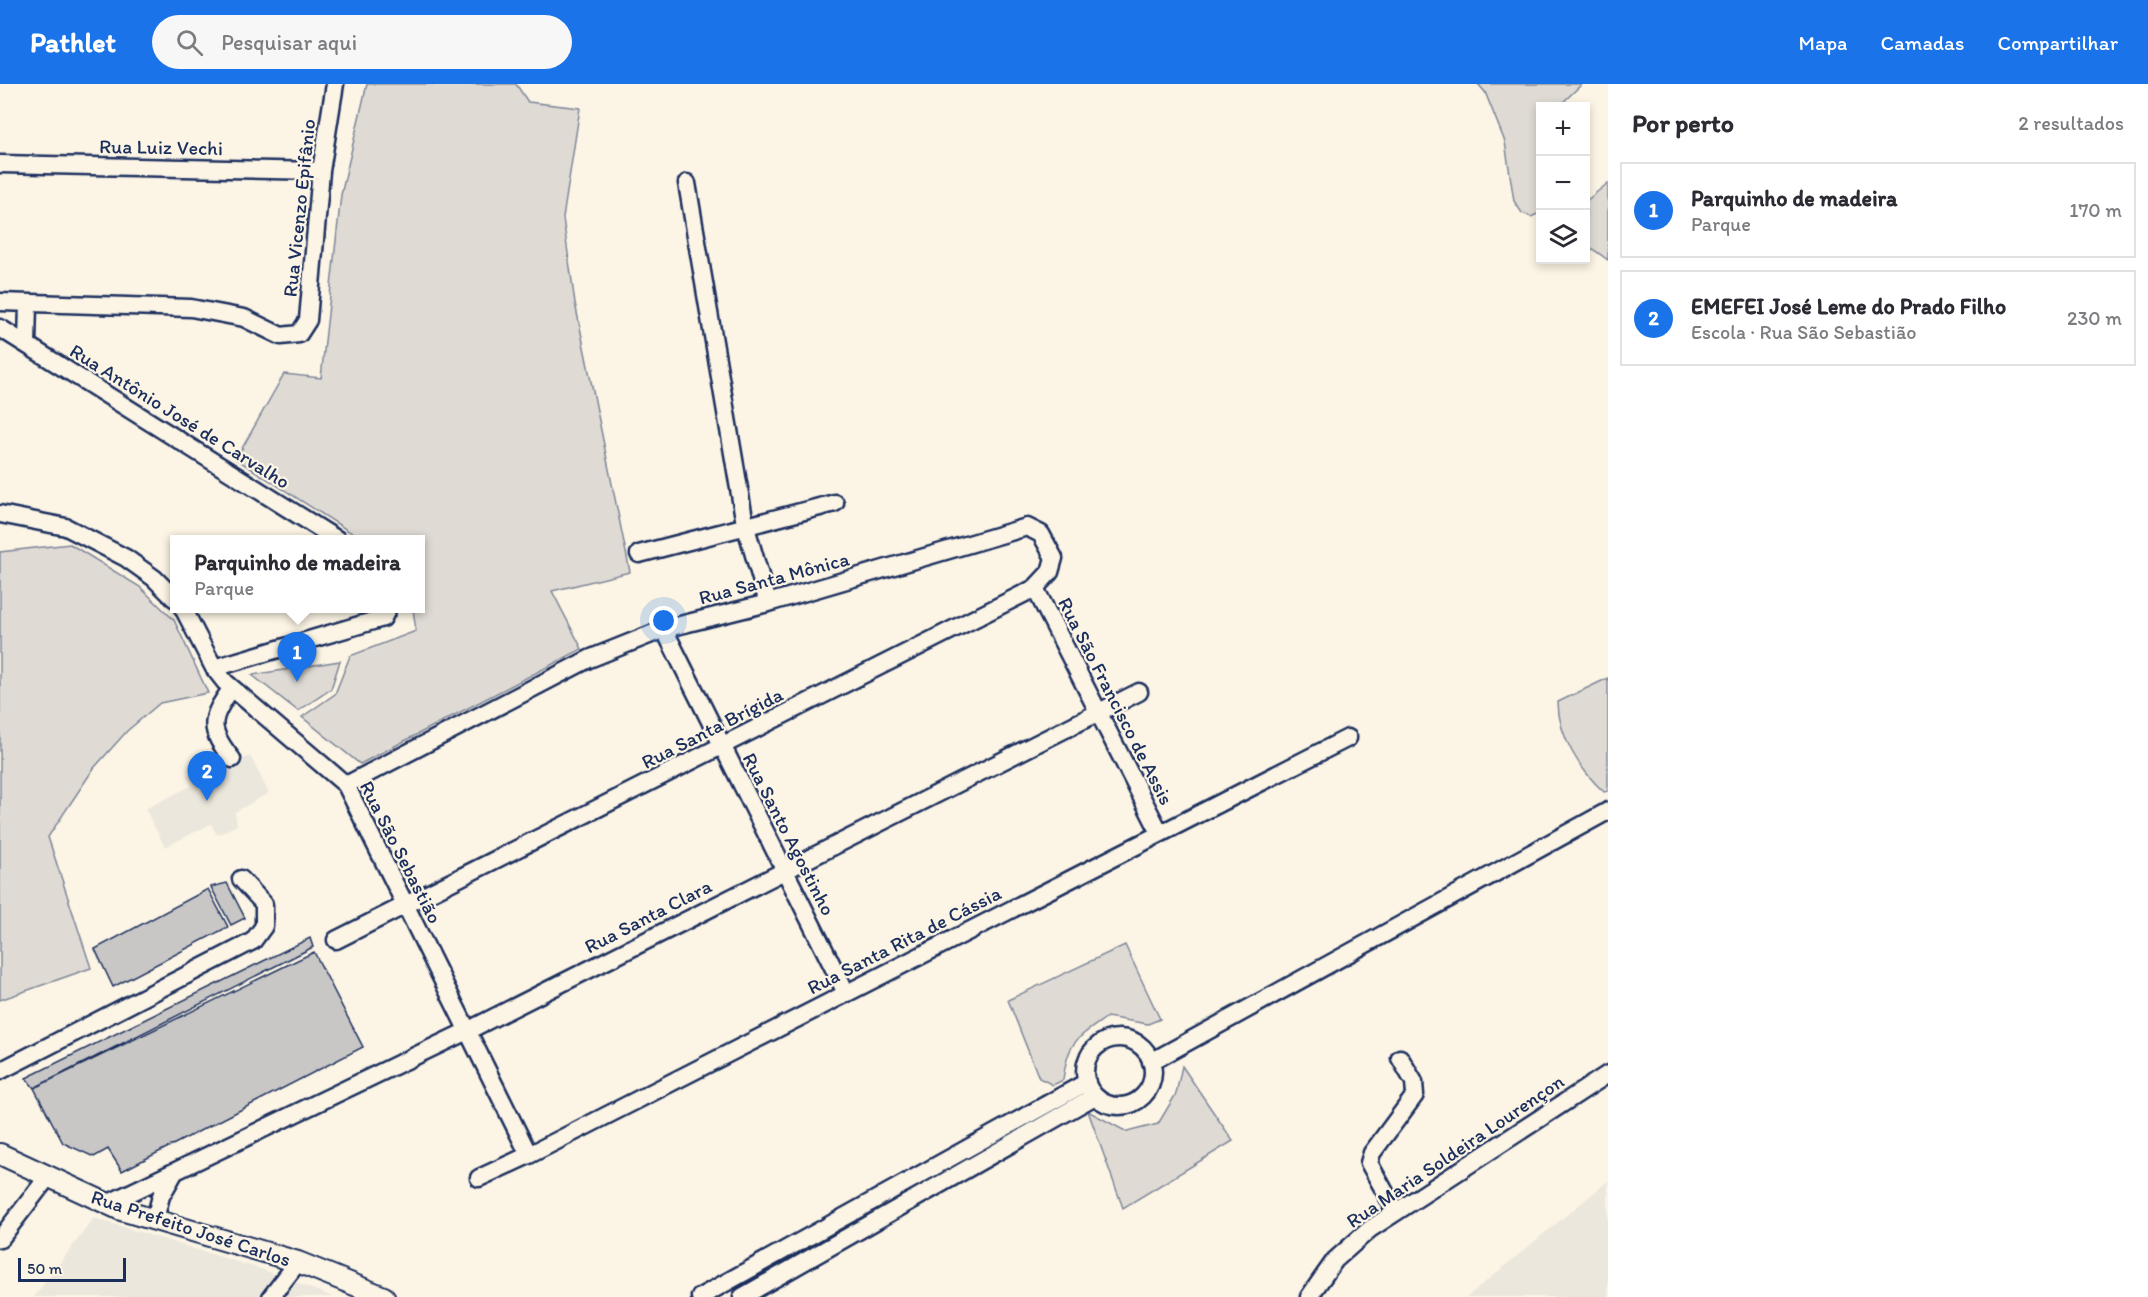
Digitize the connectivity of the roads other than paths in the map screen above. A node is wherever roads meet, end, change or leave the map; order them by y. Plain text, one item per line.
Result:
1 (335, 84) edge
2 (0, 164) edge
3 (321, 171) junction
4 (687, 183) dead end
5 (0, 303) edge
6 (28, 303) junction
7 (0, 328) edge
8 (27, 345) junction
9 (835, 503) dead end
10 (0, 514) edge
11 (745, 526) junction
12 (1027, 527) joint
13 (330, 535) edge
14 (639, 554) dead end
15 (1035, 588) junction
16 (170, 594) edge
17 (768, 603) junction
18 (185, 613) edge
19 (386, 613) edge
20 (664, 629) junction
21 (214, 668) junction
22 (232, 688) junction
23 (1139, 692) dead end
24 (1098, 711) junction
25 (1348, 738) dead end
26 (721, 747) junction
27 (232, 759) dead end
28 (346, 785) junction
29 (1608, 811) edge
30 (1160, 833) junction
31 (783, 871) junction
32 (241, 879) dead end
33 (406, 907) junction
34 (336, 940) dead end
35 (846, 993) junction
36 (467, 1031) junction
37 (1400, 1058) dead end
38 (1151, 1062) junction
39 (0, 1071) edge
40 (1608, 1074) edge
41 (1091, 1089) junction
42 (0, 1154) edge
43 (529, 1155) junction
44 (174, 1173) junction
45 (47, 1178) junction
46 (479, 1178) dead end
47 (107, 1204) junction
48 (1396, 1212) junction
49 (155, 1219) junction
50 (0, 1239) edge
51 (298, 1262) junction
52 (271, 1297) edge
53 (384, 1297) edge
54 (700, 1297) edge
55 (742, 1297) edge
56 (1309, 1297) edge

1 - 3 street, Rua Vicenzo Epifânio
2 - 3 street, Rua Luiz Vechi
3 - 6 street, Rua Vicenzo Epifânio
4 - 11 street
5 - 6 street
6 - 8 street
7 - 8 street, Rua Antônio José de Carvalho
8 - 13 street, Rua Antônio José de Carvalho
9 - 11 street
10 - 16 street
11 - 14 street
11 - 17 street
12 - 15 street, Rua Santa Brígida
12 - 17 street, Rua Santa Mônica
15 - 24 street, Rua São Francisco de Assis
15 - 26 street, Rua Santa Brígida
17 - 20 street, Rua Santa Mônica
18 - 21 street, Rua São Sebastião
19 - 21 street
20 - 26 street, Rua Santo Agostinho
20 - 28 street, Rua Santa Mônica
21 - 22 street, Rua São Sebastião
22 - 27 street
22 - 28 street, Rua São Sebastião
23 - 24 street, Rua Santa Clara
24 - 30 street, Rua São Francisco de Assis
24 - 31 street, Rua Santa Clara
25 - 30 street, Rua Santa Rita de Cássia
26 - 31 street, Rua Santo Agostinho
26 - 33 street, Rua Santa Brígida
28 - 33 street, Rua São Sebastião
29 - 38 street
30 - 35 street, Rua Santa Rita de Cássia
31 - 35 street, Rua Santo Agostinho
31 - 36 street, Rua Santa Clara
32 - 39 street
33 - 34 street, Rua Santa Brígida
33 - 36 street, Rua São Sebastião
35 - 43 street, Rua Santa Rita de Cássia
36 - 43 street, Rua São Sebastião
36 - 44 street, Rua Santa Clara
37 - 48 street
38 - 41 street
38 - 41 street
40 - 48 street, Rua Maria Soldeira Lourençon
41 - 54 street
41 - 55 street
42 - 45 main road, Rua Prefeito José Carlos
43 - 46 street, Rua Santa Rita de Cássia
44 - 47 street, Rua Santa Clara
44 - 49 street
45 - 47 main road, Rua Prefeito José Carlos
45 - 50 street
47 - 49 main road, Rua Prefeito José Carlos
48 - 56 street, Rua Maria Soldeira Lourençon
49 - 51 main road, Rua Prefeito José Carlos
51 - 52 street
51 - 53 main road, Rua Prefeito José Carlos

